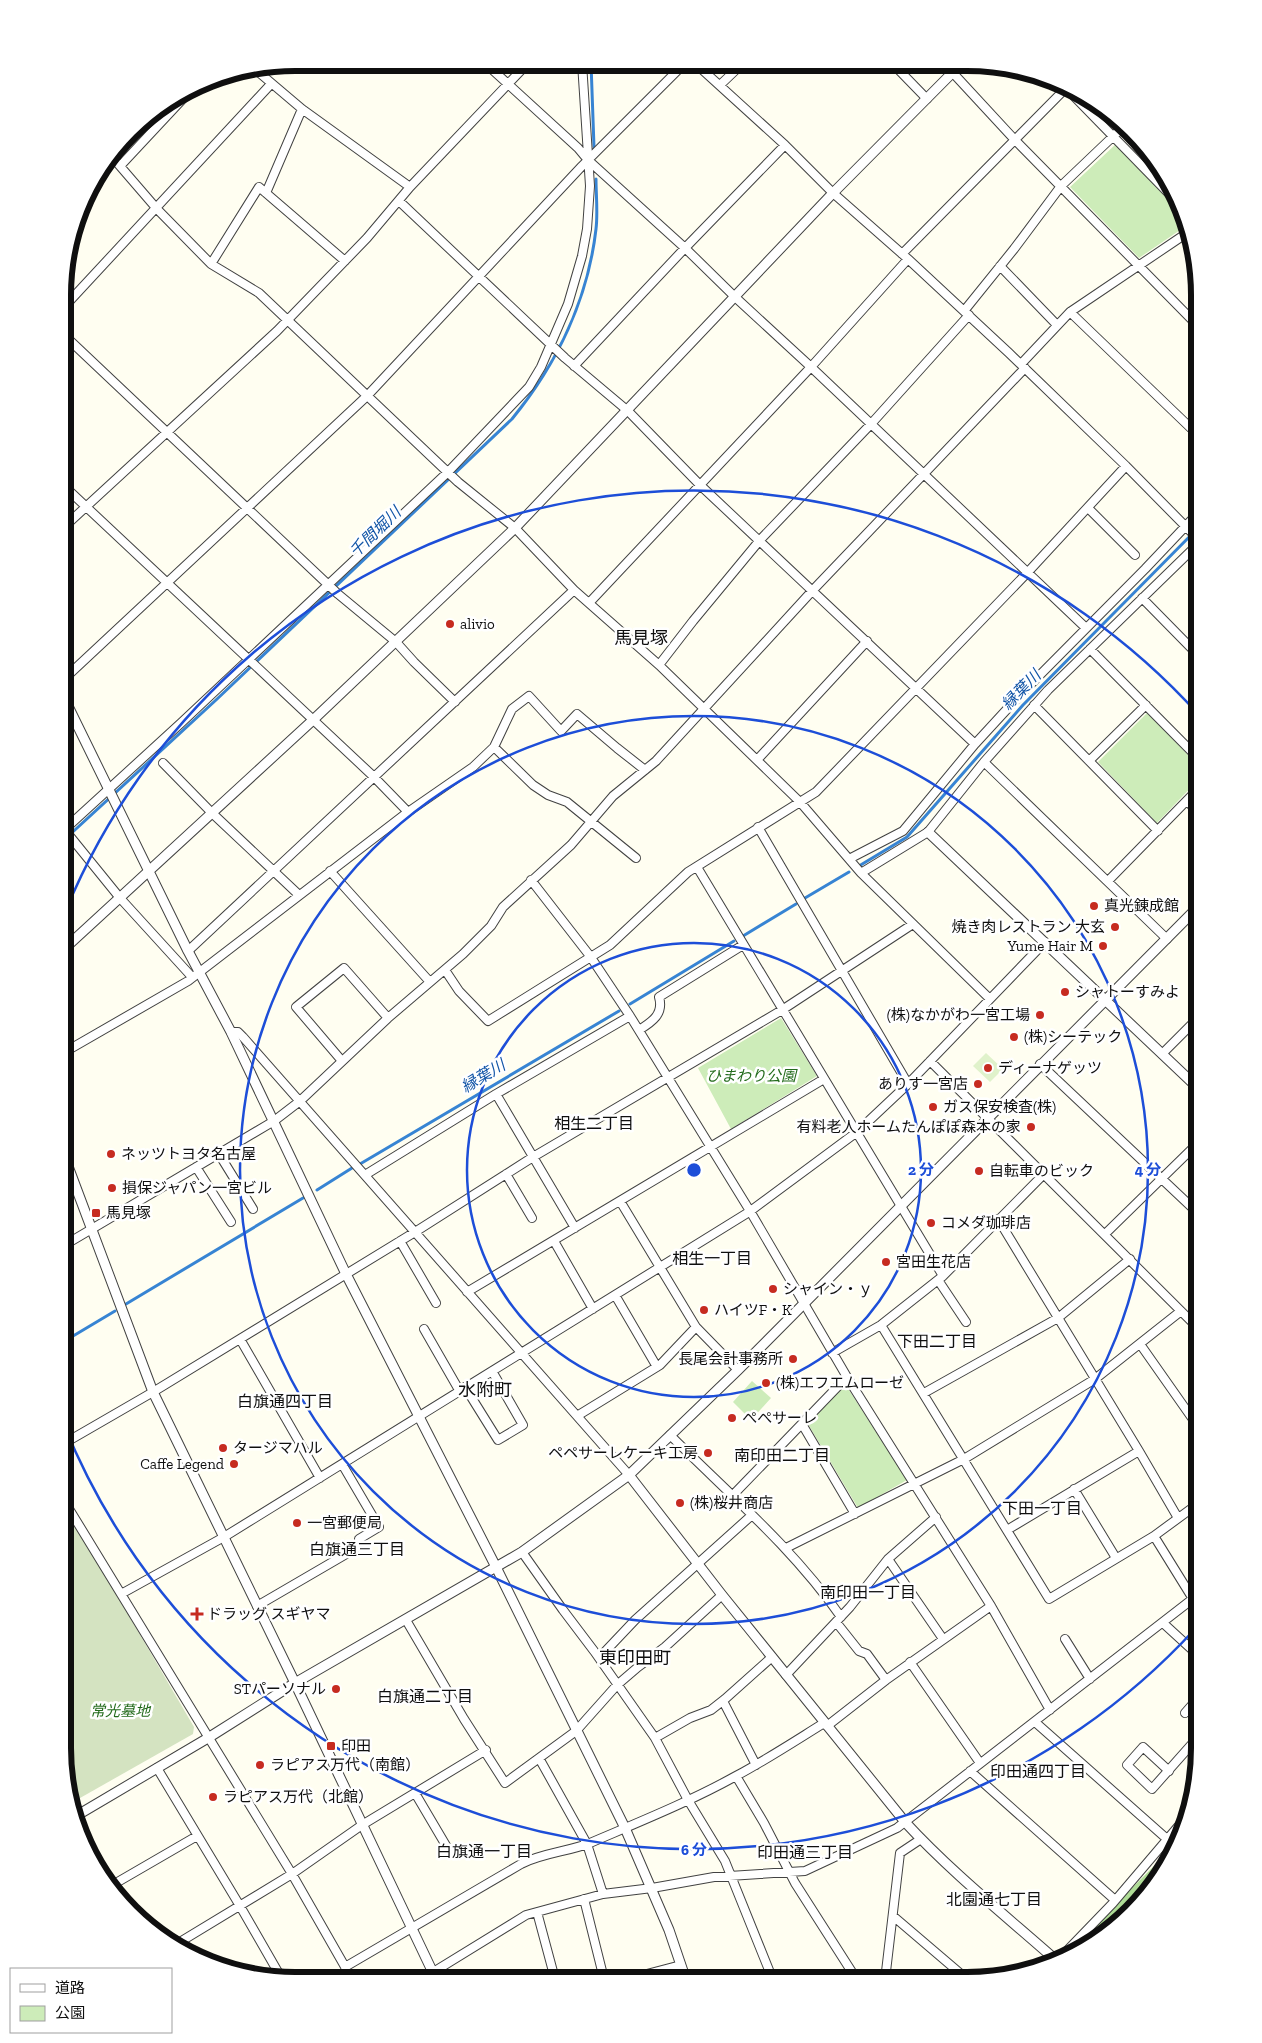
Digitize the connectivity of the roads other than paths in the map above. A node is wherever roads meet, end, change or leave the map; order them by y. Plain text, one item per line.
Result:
1 (494, 71) edge
2 (521, 71) edge
3 (582, 71) edge
4 (677, 71) edge
5 (704, 71) edge
6 (735, 71) edge
7 (901, 71) edge
8 (953, 73) joint
9 (262, 74) edge
10 (271, 84) junction
11 (508, 85) junction
12 (720, 85) junction
13 (1060, 91) edge
14 (927, 99) junction
15 (1080, 102) edge
16 (177, 105) edge
17 (302, 109) junction
18 (1119, 132) edge
19 (1114, 137) junction
20 (1015, 140) junction
21 (785, 145) junction
22 (588, 160) junction
23 (116, 161) edge
24 (121, 165) junction
25 (1061, 186) junction
26 (410, 188) junction
27 (1164, 188) edge
28 (266, 193) junction
29 (833, 193) junction
30 (399, 201) junction
31 (157, 209) junction
32 (1183, 236) edge
33 (685, 248) junction
34 (905, 256) junction
35 (345, 261) junction
36 (211, 264) junction
37 (1000, 266) junction
38 (1138, 266) junction
39 (479, 276) junction
40 (735, 297) junction
41 (71, 300) edge
42 (1070, 312) junction
43 (966, 313) junction
44 (1191, 318) edge
45 (288, 320) junction
46 (1058, 325) junction
47 (71, 342) edge
48 (552, 346) junction
49 (574, 366) junction
50 (812, 366) junction
51 (1023, 366) junction
52 (367, 396) junction
53 (628, 411) junction
54 (871, 424) junction
55 (1191, 427) edge
56 (167, 432) junction
57 (1126, 466) junction
58 (449, 473) junction
59 (924, 474) junction
60 (700, 484) junction
61 (71, 492) edge
62 (86, 506) junction
63 (248, 508) junction
64 (1088, 508) junction
65 (71, 520) edge
66 (1191, 521) edge
67 (1186, 527) junction
68 (515, 528) junction
69 (1191, 532) edge
70 (760, 540) junction
71 (1191, 549) edge
72 (1135, 555) dead end
73 (1028, 572) junction
74 (168, 583) junction
75 (329, 586) junction
76 (574, 590) junction
77 (813, 590) junction
78 (1142, 598) junction
79 (589, 603) junction
80 (1086, 628) junction
81 (867, 641) junction
82 (396, 642) junction
83 (1191, 648) edge
84 (1090, 649) junction
85 (249, 661) junction
86 (659, 665) junction
87 (71, 673) edge
88 (917, 688) junction
89 (456, 702) junction
90 (1034, 705) junction
91 (1146, 705) junction
92 (703, 710) junction
93 (71, 712) edge
94 (313, 720) junction
95 (975, 744) junction
96 (494, 747) junction
97 (1191, 751) edge
98 (757, 760) junction
99 (1089, 761) junction
100 (984, 762) junction
101 (163, 763) dead end
102 (646, 770) junction
103 (373, 776) junction
104 (109, 789) junction
105 (1191, 797) edge
106 (1187, 801) junction
107 (800, 802) junction
108 (1191, 805) edge
109 (408, 812) junction
110 (212, 813) junction
111 (592, 821) junction
112 (71, 827) edge
113 (758, 827) junction
114 (1158, 830) junction
115 (928, 832) junction
116 (71, 838) edge
117 (636, 858) dead end
118 (849, 859) junction
119 (697, 867) junction
120 (274, 870) junction
121 (149, 871) junction
122 (330, 871) junction
123 (861, 873) junction
124 (531, 880) junction
125 (1108, 882) junction
126 (299, 895) junction
127 (120, 898) junction
128 (1191, 914) edge
129 (913, 924) junction
130 (1167, 939) junction
131 (1045, 942) junction
132 (71, 943) edge
133 (743, 944) junction
134 (188, 951) junction
135 (590, 956) junction
136 (444, 970) junction
137 (842, 970) junction
138 (196, 975) junction
139 (430, 982) junction
140 (990, 999) junction
141 (1105, 999) junction
142 (782, 1010) junction
143 (630, 1016) junction
144 (388, 1018) junction
145 (1191, 1025) edge
146 (639, 1030) junction
147 (231, 1032) junction
148 (71, 1048) edge
149 (1162, 1054) junction
150 (342, 1061) junction
151 (930, 1061) junction
152 (1040, 1064) junction
153 (668, 1078) junction
154 (824, 1079) junction
155 (1191, 1081) edge
156 (908, 1084) junction
157 (496, 1094) junction
158 (300, 1101) junction
159 (987, 1118) junction
160 (274, 1121) junction
161 (857, 1132) junction
162 (710, 1147) junction
163 (1191, 1150) edge
164 (219, 1154) junction
165 (534, 1156) junction
166 (196, 1168) junction
167 (71, 1174) edge
168 (506, 1174) junction
169 (1044, 1174) junction
170 (365, 1175) junction
171 (1163, 1179) junction
172 (620, 1201) junction
173 (900, 1205) junction
174 (1191, 1206) edge
175 (253, 1209) dead end
176 (750, 1211) junction
177 (532, 1218) dead end
178 (998, 1219) junction
179 (231, 1222) dead end
180 (92, 1228) junction
181 (575, 1228) junction
182 (415, 1232) junction
183 (1105, 1234) junction
184 (71, 1241) edge
185 (400, 1241) junction
186 (554, 1241) junction
187 (1130, 1259) junction
188 (660, 1267) junction
189 (346, 1274) junction
190 (941, 1278) junction
191 (467, 1292) junction
192 (615, 1296) junction
193 (436, 1303) dead end
194 (803, 1304) junction
195 (593, 1309) junction
196 (1181, 1311) junction
197 (1058, 1318) junction
198 (1191, 1321) edge
199 (966, 1322) dead end
200 (881, 1325) junction
201 (696, 1327) junction
202 (424, 1329) dead end
203 (240, 1339) junction
204 (1140, 1344) junction
205 (832, 1352) junction
206 (520, 1353) junction
207 (657, 1367) junction
208 (738, 1370) junction
209 (492, 1371) junction
210 (847, 1377) junction
211 (1096, 1379) junction
212 (462, 1388) junction
213 (153, 1392) junction
214 (924, 1394) junction
215 (419, 1416) junction
216 (577, 1416) junction
217 (1191, 1417) edge
218 (802, 1424) junction
219 (670, 1435) junction
220 (71, 1439) edge
221 (1139, 1451) junction
222 (964, 1459) junction
223 (342, 1464) junction
224 (629, 1475) junction
225 (320, 1478) junction
226 (914, 1483) junction
227 (1074, 1489) junction
228 (732, 1496) junction
229 (1191, 1509) edge
230 (71, 1512) edge
231 (855, 1514) junction
232 (752, 1516) junction
233 (936, 1517) junction
234 (1178, 1518) junction
235 (1007, 1530) junction
236 (1154, 1536) junction
237 (224, 1537) junction
238 (786, 1548) junction
239 (522, 1552) junction
240 (1116, 1558) junction
241 (888, 1559) junction
242 (698, 1565) junction
243 (496, 1567) junction
244 (1191, 1589) edge
245 (121, 1594) junction
246 (722, 1595) junction
247 (1191, 1600) edge
248 (257, 1606) junction
249 (991, 1606) junction
250 (406, 1620) junction
251 (839, 1620) junction
252 (1163, 1623) junction
253 (943, 1638) junction
254 (1065, 1639) dead end
255 (1191, 1649) edge
256 (772, 1657) junction
257 (599, 1658) junction
258 (910, 1662) junction
259 (786, 1675) junction
260 (1090, 1679) junction
261 (886, 1680) junction
262 (295, 1683) junction
263 (617, 1685) junction
264 (723, 1701) junction
265 (1191, 1706) edge
266 (1050, 1710) junction
267 (1185, 1713) dead end
268 (1034, 1722) junction
269 (825, 1724) junction
270 (576, 1731) junction
271 (208, 1738) junction
272 (655, 1738) junction
273 (1191, 1745) edge
274 (486, 1750) junction
275 (539, 1758) junction
276 (980, 1763) junction
277 (756, 1764) junction
278 (157, 1768) junction
279 (970, 1771) junction
280 (1169, 1771) junction
281 (736, 1776) junction
282 (415, 1793) junction
283 (688, 1800) junction
284 (81, 1813) edge
285 (904, 1822) junction
286 (362, 1825) junction
287 (625, 1828) junction
288 (1176, 1829) edge
289 (197, 1836) junction
290 (920, 1839) junction
291 (1167, 1839) junction
292 (586, 1844) junction
293 (451, 1854) dead end
294 (790, 1872) junction
295 (292, 1874) junction
296 (731, 1876) junction
297 (117, 1882) edge
298 (652, 1888) junction
299 (603, 1894) junction
300 (584, 1899) junction
301 (1115, 1900) junction
302 (240, 1906) junction
303 (537, 1912) junction
304 (893, 1916) junction
305 (411, 1928) junction
306 (184, 1943) edge
307 (1071, 1946) edge
308 (1051, 1956) edge
309 (681, 1965) junction
310 (345, 1967) junction
311 (277, 1971) edge
312 (348, 1972) edge
313 (433, 1972) edge
314 (441, 1972) edge
315 (553, 1972) edge
316 (602, 1972) edge
317 (654, 1972) edge
318 (683, 1972) edge
319 (770, 1972) edge
320 (852, 1972) edge
321 (886, 1972) edge
322 (959, 1972) edge

1 - 11 street
2 - 11 street
3 - 22 street
4 - 22 street
5 - 12 street
6 - 12 street
7 - 14 street
8 - 14 street
8 - 20 street
9 - 10 street
10 - 17 street
10 - 31 street
11 - 22 street
11 - 26 street
12 - 21 street
13 - 20 street
14 - 29 street
15 - 19 street
16 - 24 street
17 - 26 street
17 - 28 street
18 - 19 street
19 - 25 street
19 - 27 street
20 - 25 street
20 - 34 street
21 - 29 street
21 - 33 street
22 - 33 street
22 - 39 street
22 - 48 street
23 - 24 street
24 - 31 street
25 - 37 street
25 - 38 street
26 - 30 street
28 - 35 street
28 - 36 street
29 - 34 street
29 - 40 street
30 - 35 street
30 - 39 street
31 - 36 street
31 - 41 street
32 - 38 street
33 - 40 street
33 - 49 street
34 - 43 street
34 - 50 street
35 - 45 street
36 - 45 street
37 - 43 street
37 - 46 street
38 - 42 street
38 - 44 street
39 - 48 street
39 - 52 street
40 - 50 street
40 - 53 street
42 - 46 street
42 - 55 street
43 - 51 street
43 - 54 street
45 - 52 street
45 - 56 street
46 - 51 street
47 - 56 street
48 - 49 street
48 - 58 street
49 - 53 street
50 - 54 street
50 - 60 street
51 - 57 street
51 - 59 street
52 - 58 street
52 - 63 street
53 - 60 street
53 - 68 street
54 - 59 street
54 - 70 street
56 - 62 street
56 - 63 street
57 - 64 street
57 - 67 street
58 - 68 street
58 - 75 street
59 - 73 street
59 - 77 street
60 - 70 street
60 - 79 street
61 - 62 street
62 - 65 street
62 - 74 street
63 - 74 street
63 - 75 street
64 - 72 street
64 - 73 street
66 - 67 street
67 - 69 street
67 - 80 street
68 - 76 street
68 - 82 street
70 - 77 street
70 - 86 street
71 - 78 street
73 - 80 street
73 - 88 street
74 - 85 street
74 - 87 street
75 - 82 street
75 - 85 street
76 - 79 street
76 - 89 street
77 - 81 street
77 - 92 street
78 - 83 street
78 - 84 street
79 - 86 street
80 - 95 street
81 - 88 street
81 - 98 street
82 - 89 street
82 - 94 street
84 - 90 street
84 - 91 street
85 - 94 street
85 - 104 street
86 - 92 street
88 - 95 street
88 - 107 street
89 - 103 street
90 - 99 street
90 - 100 street
91 - 97 street
91 - 99 street
92 - 98 street
92 - 102 street
93 - 104 street
94 - 103 street
94 - 110 street
95 - 118 street
96 - 102 street
96 - 109 street
96 - 111 street
98 - 107 street
99 - 114 street
100 - 115 street
100 - 125 street
101 - 110 street
102 - 111 street
103 - 109 street
103 - 120 street
104 - 112 street
104 - 121 street
105 - 106 street
106 - 108 street
106 - 114 street
107 - 113 street
107 - 118 street
109 - 122 street
110 - 120 street
110 - 121 street
111 - 117 street
111 - 124 street
113 - 119 street
113 - 137 street
114 - 125 street
115 - 123 street
115 - 131 street
116 - 127 street
118 - 123 street
119 - 133 street
119 - 135 street
120 - 126 street
120 - 134 street
121 - 127 street
121 - 134 street
122 - 126 street
122 - 139 street
123 - 129 street
124 - 135 street
124 - 136 street
125 - 130 street
126 - 138 street
127 - 132 street
127 - 138 street
128 - 130 street
129 - 137 street
129 - 140 street
130 - 141 street
131 - 140 street
131 - 141 street
133 - 142 street
133 - 146 street
134 - 138 street
135 - 136 street
135 - 143 street
136 - 139 street
137 - 142 street
137 - 156 street
138 - 147 street
138 - 148 street
139 - 144 street
140 - 151 street
141 - 149 street
141 - 152 street
142 - 153 street
142 - 154 street
143 - 146 street
143 - 157 street
144 - 150 street
144 - 150 street
145 - 149 street
146 - 153 street
147 - 158 street
147 - 160 street
149 - 155 street
150 - 158 street
151 - 156 street
151 - 159 street
152 - 159 street
152 - 171 street
153 - 162 street
153 - 165 street
154 - 161 street
154 - 162 street
156 - 161 street
157 - 165 street
157 - 170 street
158 - 160 street
158 - 170 street
159 - 169 street
159 - 173 street
160 - 164 street
160 - 189 street
161 - 173 street
161 - 176 street
162 - 172 street
162 - 176 street
163 - 171 street
164 - 166 street
164 - 175 street
165 - 168 street
165 - 181 street
166 - 179 street
166 - 180 street
167 - 180 street
168 - 177 street
168 - 182 street
169 - 178 street
169 - 183 street
170 - 182 street
171 - 174 street
171 - 183 street
172 - 181 street
172 - 188 street
173 - 190 street
173 - 194 street
176 - 188 street
176 - 194 street
178 - 190 street
178 - 197 street
180 - 184 street
180 - 213 street
181 - 186 street
182 - 185 street
182 - 191 street
183 - 187 street
185 - 189 street
185 - 193 street
186 - 191 street
186 - 195 street
187 - 196 street
187 - 197 street
188 - 192 street
188 - 201 street
189 - 203 street
189 - 215 street
190 - 199 street
190 - 200 street
191 - 206 street
192 - 195 street
192 - 207 street
194 - 205 street
194 - 208 street
195 - 206 street
196 - 198 street
196 - 204 street
197 - 211 street
197 - 214 street
200 - 205 street
200 - 214 street
201 - 207 street
201 - 208 street
202 - 212 street
203 - 213 street
203 - 225 street
204 - 211 street
204 - 217 street
205 - 210 street
206 - 209 street
206 - 216 street
207 - 216 street
208 - 219 street
209 - 212 street
209 - 212 street
210 - 218 street
210 - 226 street
211 - 221 street
211 - 222 street
212 - 215 street
213 - 220 street
213 - 237 street
214 - 222 street
215 - 223 street
215 - 243 street
216 - 224 street
218 - 228 street
218 - 231 street
219 - 224 street
219 - 228 street
221 - 227 street
221 - 234 street
222 - 226 street
222 - 235 street
223 - 225 street
223 - 248 street
224 - 239 street
224 - 242 street
225 - 237 street
226 - 231 street
226 - 233 street
227 - 235 street
227 - 240 street
228 - 232 street
229 - 234 street
230 - 245 street
231 - 238 street
232 - 238 street
232 - 242 street
233 - 241 street
233 - 249 street
234 - 236 street
235 - 240 street
236 - 240 street
236 - 244 street
237 - 245 street
237 - 248 street
238 - 251 street
239 - 243 street
239 - 257 street
241 - 251 street
241 - 253 street
242 - 246 street
242 - 257 street
243 - 250 street
243 - 270 street
245 - 271 street
246 - 256 street
246 - 263 street
247 - 252 street
248 - 262 street
249 - 253 street
249 - 266 street
250 - 262 street
250 - 274 street
251 - 259 street
251 - 261 street
252 - 255 street
252 - 260 street
253 - 258 street
254 - 260 street
256 - 259 street
256 - 264 street
257 - 263 street
258 - 261 street
258 - 276 street
259 - 269 street
260 - 266 street
261 - 269 street
262 - 271 street
262 - 286 street
263 - 270 street
263 - 272 street
264 - 272 street
264 - 277 street
265 - 267 street
266 - 268 street
268 - 276 street
268 - 291 street
269 - 277 street
269 - 285 street
270 - 275 street
270 - 287 street
271 - 278 street
271 - 295 street
272 - 283 street
273 - 280 street
274 - 275 street
274 - 282 street
275 - 292 street
276 - 279 street
277 - 281 street
278 - 284 street
278 - 289 street
279 - 285 street
279 - 301 street
280 - 280 street
281 - 283 street
281 - 294 street
282 - 286 street
282 - 293 street
283 - 287 street
283 - 296 street
285 - 290 street
285 - 294 street
286 - 295 street
286 - 305 street
287 - 292 street
287 - 298 street
288 - 291 street
289 - 297 street
289 - 302 street
290 - 304 street
290 - 308 street
291 - 301 street
292 - 299 street
292 - 305 street
294 - 296 street
294 - 320 street
295 - 302 street
295 - 310 street
296 - 298 street
296 - 319 street
298 - 299 street
298 - 309 street
299 - 300 street
300 - 303 street
300 - 316 street
301 - 307 street
302 - 306 street
302 - 311 street
303 - 314 street
303 - 315 street
304 - 321 street
304 - 322 street
305 - 310 street
305 - 313 street
309 - 317 street
309 - 318 street
310 - 312 street

